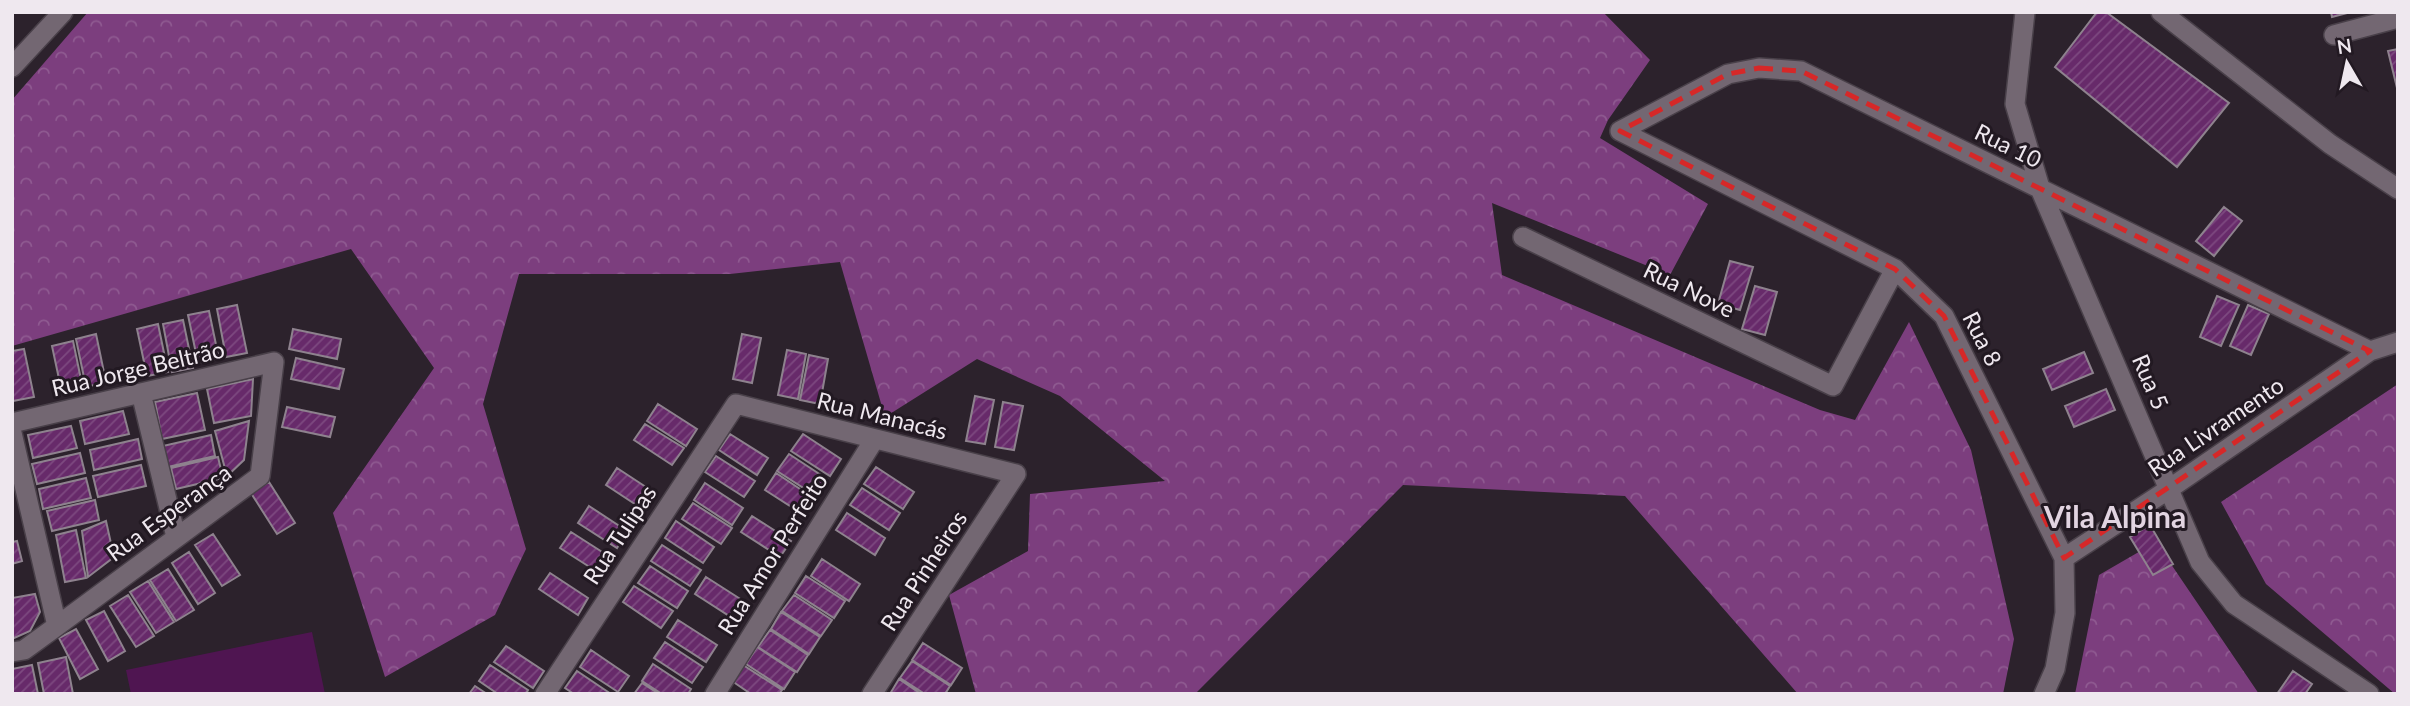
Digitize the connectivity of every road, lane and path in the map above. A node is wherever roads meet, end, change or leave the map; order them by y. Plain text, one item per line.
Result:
1 (63, 12) edge
2 (2025, 12) edge
3 (2161, 12) edge
4 (2398, 18) edge
5 (2334, 35) dead end
6 (12, 67) edge
7 (1620, 131) joint
8 (2041, 189) junction
9 (2398, 189) edge
10 (1523, 237) dead end
11 (1895, 269) junction
12 (2398, 342) edge
13 (2370, 351) junction
14 (274, 362) joint
15 (141, 393) junction
16 (736, 404) joint
17 (12, 423) edge
18 (12, 433) edge
19 (874, 440) junction
20 (1017, 474) joint
21 (2169, 489) junction
22 (176, 537) junction
23 (2064, 558) junction
24 (58, 626) junction
25 (12, 652) edge
26 (545, 694) edge
27 (715, 694) edge
28 (872, 694) edge
29 (2044, 694) edge
30 (2369, 694) edge

1 - 6 street
2 - 8 street, Rua 5
3 - 9 street
4 - 5 street
7 - 8 street, Rua 10
7 - 11 street, Rua 8
8 - 13 street, Rua 10
8 - 21 street, Rua 5
10 - 11 street, Rua Nove
11 - 23 street, Rua 8
12 - 13 street, Rua Livramento
13 - 21 street, Rua Livramento
14 - 15 street, Rua Jorge Beltrão
14 - 22 street, Rua Esperança
15 - 17 street, Rua Jorge Beltrão
15 - 22 street
16 - 19 street, Rua Manacás
16 - 26 street, Rua Tulipas
18 - 24 street
19 - 20 street, Rua Manacás
19 - 27 street, Rua Amor Perfeito
20 - 28 street, Rua Pinheiros
21 - 23 street, Rua Livramento
21 - 30 street, Rua 5
22 - 24 street, Rua Esperança
23 - 29 street, Rua 8
24 - 25 street, Rua Esperança

